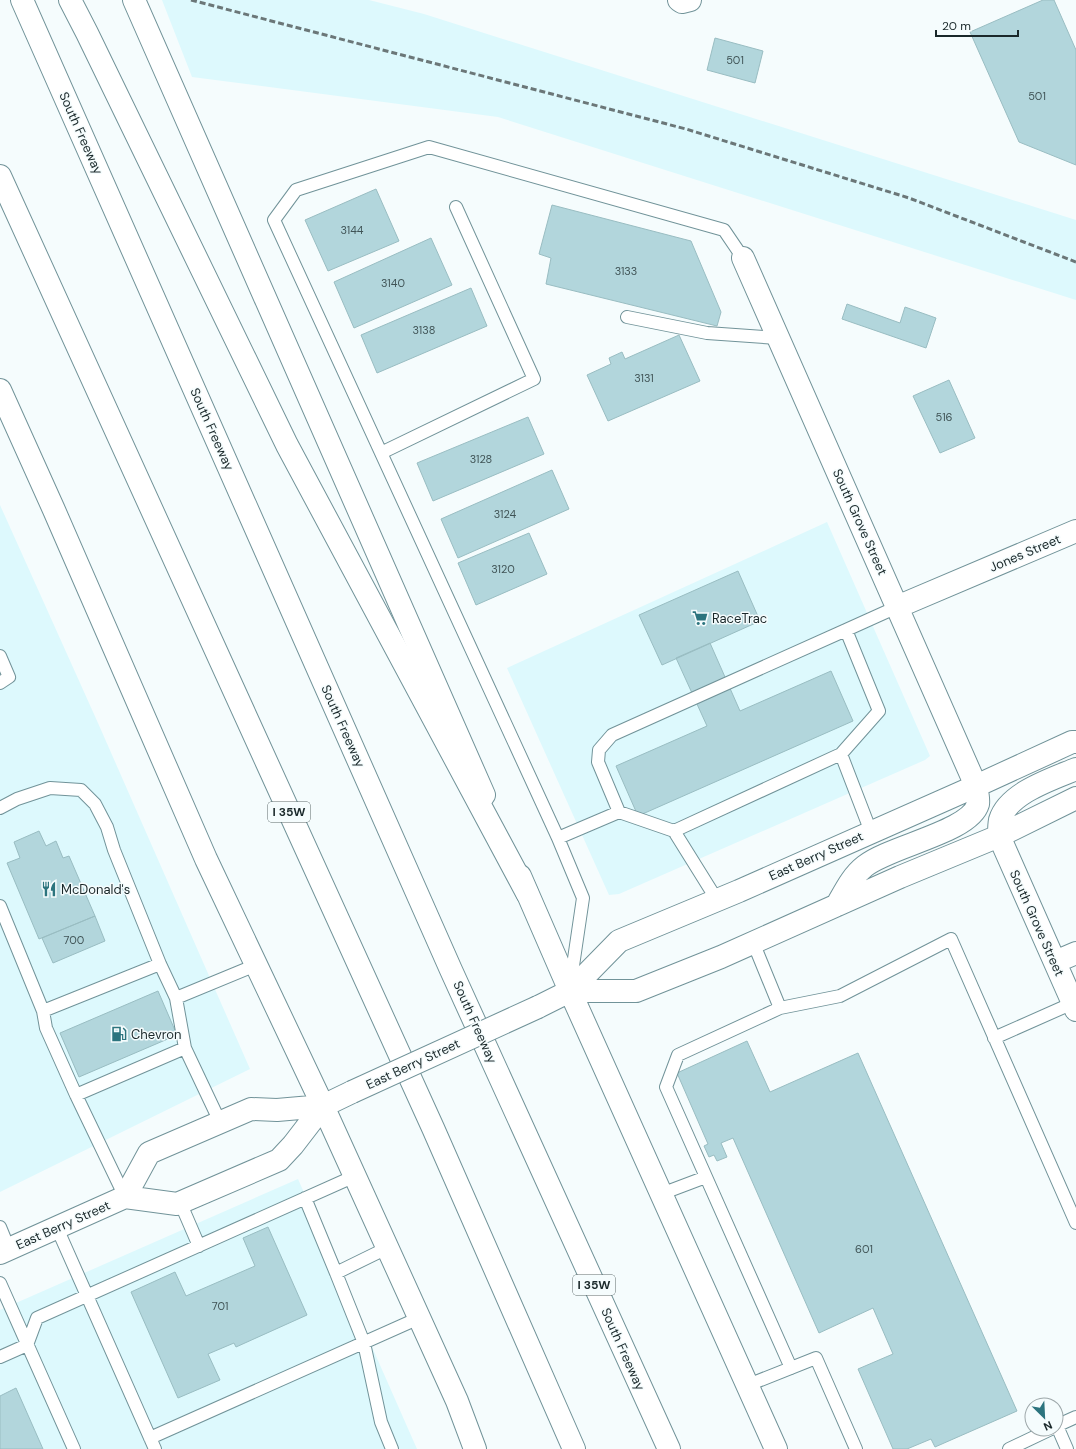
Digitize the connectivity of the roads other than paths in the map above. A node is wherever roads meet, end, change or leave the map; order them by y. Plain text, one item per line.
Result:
1 (22, 0) edge
2 (70, 0) edge
3 (134, 0) edge
4 (679, 0) edge
5 (690, 0) edge
6 (0, 176) edge
7 (456, 207) dead end
8 (743, 258) joint
9 (627, 316) dead end
10 (778, 338) junction
11 (0, 390) edge
12 (381, 453) junction
13 (1076, 531) edge
14 (897, 607) junction
15 (846, 630) junction
16 (0, 656) edge
17 (0, 683) edge
18 (1076, 742) edge
19 (841, 754) junction
20 (1076, 769) edge
21 (976, 786) junction
22 (1076, 798) edge
23 (0, 808) edge
24 (619, 812) junction
25 (674, 831) junction
26 (871, 832) junction
27 (999, 836) junction
28 (558, 838) junction
29 (528, 893) junction
30 (717, 900) junction
31 (836, 905) junction
32 (0, 906) edge
33 (753, 942) junction
34 (1076, 953) edge
35 (1055, 962) junction
36 (160, 964) junction
37 (256, 965) junction
38 (570, 991) junction
39 (176, 998) junction
40 (1074, 1007) edge
41 (780, 1008) junction
42 (43, 1011) junction
43 (994, 1038) junction
44 (185, 1048) junction
45 (76, 1095) junction
46 (323, 1106) junction
47 (220, 1122) junction
48 (355, 1176) junction
49 (706, 1177) junction
50 (661, 1194) junction
51 (125, 1197) junction
52 (305, 1198) junction
53 (180, 1202) junction
54 (1076, 1223) edge
55 (0, 1227) edge
56 (57, 1228) junction
57 (199, 1246) junction
58 (387, 1248) junction
59 (5, 1251) edge
60 (336, 1273) junction
61 (0, 1283) edge
62 (87, 1296) junction
63 (419, 1318) junction
64 (364, 1343) junction
65 (28, 1345) junction
66 (0, 1357) edge
67 (791, 1368) junction
68 (748, 1385) junction
69 (1076, 1417) edge
70 (1064, 1422) edge
71 (1034, 1437) edge
72 (1060, 1437) edge
73 (152, 1444) edge
74 (74, 1449) edge
75 (392, 1449) edge
76 (475, 1449) edge
77 (574, 1449) edge
78 (669, 1449) edge
79 (776, 1449) edge
80 (856, 1449) edge
81 (1009, 1449) edge
82 (1067, 1449) edge

1 - 78 main road, South Freeway / I 35W
2 - 29 main road
3 - 29 main road
4 - 5 main road
6 - 77 main road, I 35W
7 - 12 lane
8 - 10 main road, South Grove Street
8 - 12 lane
9 - 10 lane
10 - 14 main road, South Grove Street
11 - 37 main road
12 - 28 lane
13 - 14 main road, Jones Street
14 - 15 lane
14 - 21 main road, South Grove Street
15 - 19 lane
15 - 24 lane
16 - 17 lane
18 - 21 main road, East Berry Street
19 - 25 lane
19 - 26 lane
20 - 27 main road
21 - 26 main road, East Berry Street
21 - 31 main road
22 - 27 main road, East Berry Street
23 - 36 lane
24 - 25 lane
24 - 28 lane
25 - 30 lane
26 - 30 main road, East Berry Street
27 - 31 main road, East Berry Street
27 - 35 main road, South Grove Street
28 - 38 lane
29 - 38 main road
30 - 38 main road, East Berry Street
31 - 33 main road, East Berry Street
32 - 42 lane
33 - 38 main road, East Berry Street
33 - 41 lane
34 - 35 main road
35 - 40 main road, South Grove Street
36 - 39 lane
36 - 42 lane
37 - 39 lane
37 - 46 main road
38 - 46 main road, East Berry Street, bridge
38 - 50 main road
39 - 44 lane
40 - 43 lane
41 - 43 lane
41 - 49 lane
42 - 45 lane
43 - 54 lane
44 - 45 lane
44 - 47 lane
45 - 51 lane
46 - 47 main road, East Berry Street
46 - 48 main road
46 - 53 main road, East Berry Street
47 - 51 main road, East Berry Street
48 - 52 lane
48 - 58 main road
49 - 50 lane
49 - 67 lane
50 - 68 main road
51 - 53 main road, East Berry Street
51 - 56 main road, East Berry Street
52 - 57 lane
52 - 60 lane
53 - 57 lane
55 - 59 lane
56 - 59 main road, East Berry Street
56 - 62 lane
57 - 62 lane
58 - 60 lane
58 - 63 main road
60 - 64 lane
61 - 65 lane
62 - 65 lane
62 - 73 lane
63 - 64 lane
63 - 76 main road
64 - 73 lane
64 - 75 lane
65 - 66 lane
65 - 74 lane
67 - 68 lane
67 - 80 lane
68 - 79 main road
69 - 70 lane
71 - 81 lane
72 - 82 lane

